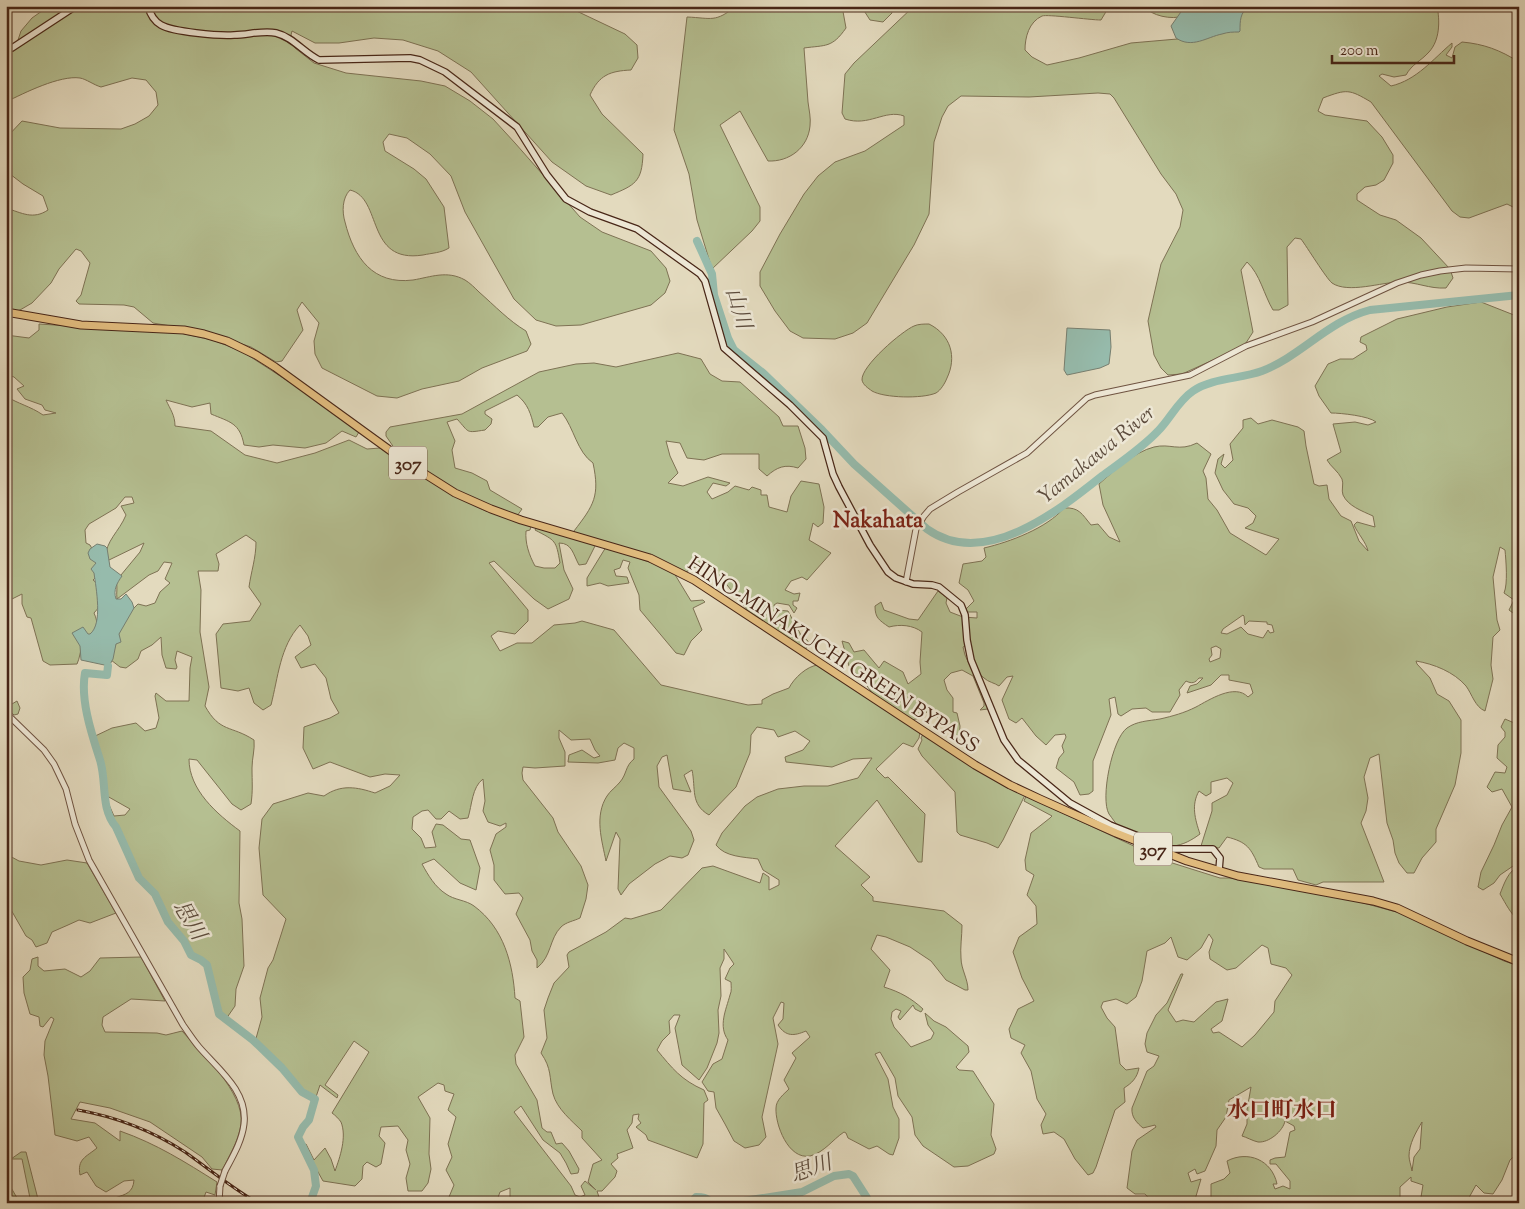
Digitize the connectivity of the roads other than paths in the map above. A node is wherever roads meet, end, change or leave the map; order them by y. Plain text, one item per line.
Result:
1 (76, 6) edge
2 (148, 6) edge
3 (6, 49) edge
4 (1519, 269) edge
5 (6, 312) edge
6 (906, 582) junction
7 (6, 713) edge
8 (1220, 861) junction
9 (1207, 867) junction
10 (1219, 870) junction
11 (1519, 962) edge
12 (219, 1203) edge

1 - 3 main road
2 - 6 main road
4 - 6 street
5 - 9 highway, HINO-MINAKUCHI GREEN BYPASS / 307
6 - 8 main road
7 - 12 street, bridge
8 - 9 main road
8 - 10 main road
9 - 10 highway, HINO-MINAKUCHI GREEN BYPASS / 307
10 - 11 highway, HINO-MINAKUCHI GREEN BYPASS / 307

